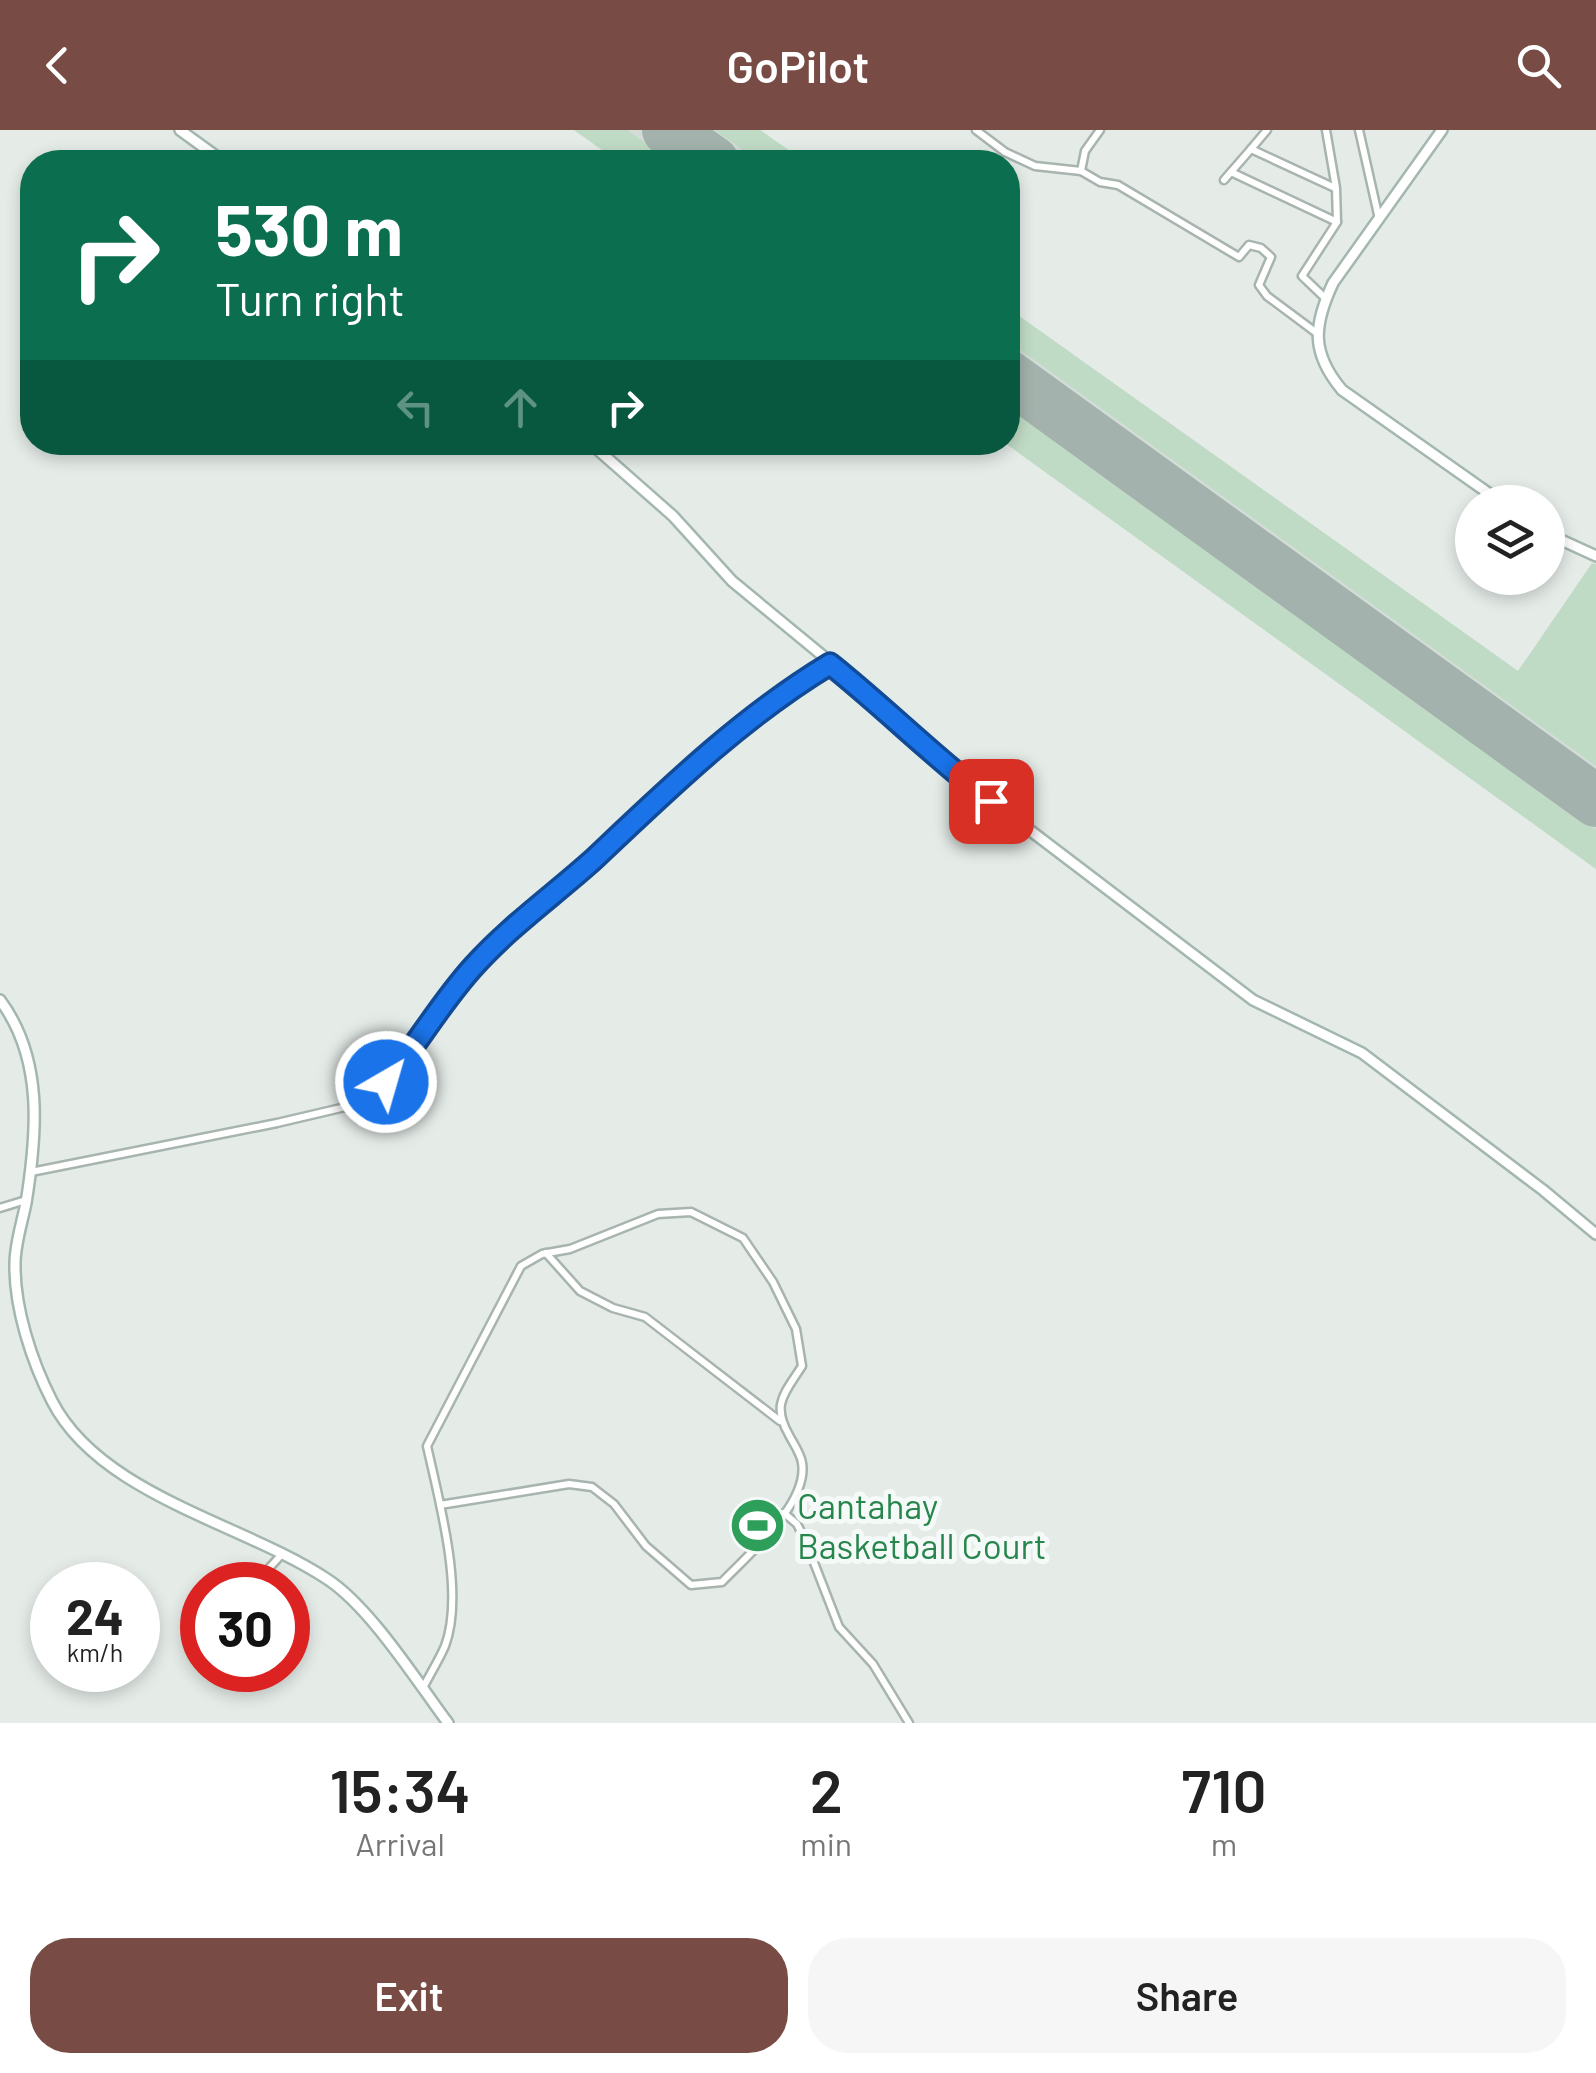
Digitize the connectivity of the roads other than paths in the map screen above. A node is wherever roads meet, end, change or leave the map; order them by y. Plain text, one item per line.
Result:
1 (180, 130) edge
2 (976, 130) edge
3 (1100, 130) edge
4 (1268, 130) edge
5 (1326, 130) edge
6 (1359, 130) edge
7 (1442, 130) edge
8 (1252, 148) junction
9 (208, 150) edge
10 (1003, 150) edge
11 (1020, 159) edge
12 (1080, 171) junction
13 (1230, 172) junction
14 (1224, 180) dead end
15 (1336, 188) junction
16 (1380, 220) junction
17 (1337, 222) junction
18 (1326, 298) junction
19 (1318, 334) junction
20 (604, 455) edge
21 (1477, 485) edge
22 (1565, 542) edge
23 (1596, 556) edge
24 (830, 664) junction
25 (0, 1000) edge
26 (30, 1172) junction
27 (26, 1200) junction
28 (0, 1208) edge
29 (1596, 1234) edge
30 (546, 1253) junction
31 (781, 1421) junction
32 (440, 1504) junction
33 (784, 1514) junction
34 (284, 1552) junction
35 (275, 1562) edge
36 (422, 1689) junction
37 (448, 1723) edge
38 (909, 1723) edge

1 - 9 street
2 - 10 street
3 - 12 street
4 - 8 street
5 - 15 street
6 - 16 street
7 - 16 street
8 - 13 street
8 - 15 street
11 - 12 street
12 - 19 street
13 - 14 street
13 - 17 street
15 - 17 street
16 - 18 street
17 - 18 street
18 - 19 street
19 - 21 street
20 - 24 street
22 - 23 street
24 - 26 street
24 - 29 street
25 - 26 street
26 - 27 street
27 - 28 street
27 - 34 street
30 - 31 street
30 - 31 street
30 - 32 street
31 - 33 street
32 - 33 street
32 - 36 street
33 - 38 street
34 - 35 street
34 - 36 street
36 - 37 street

